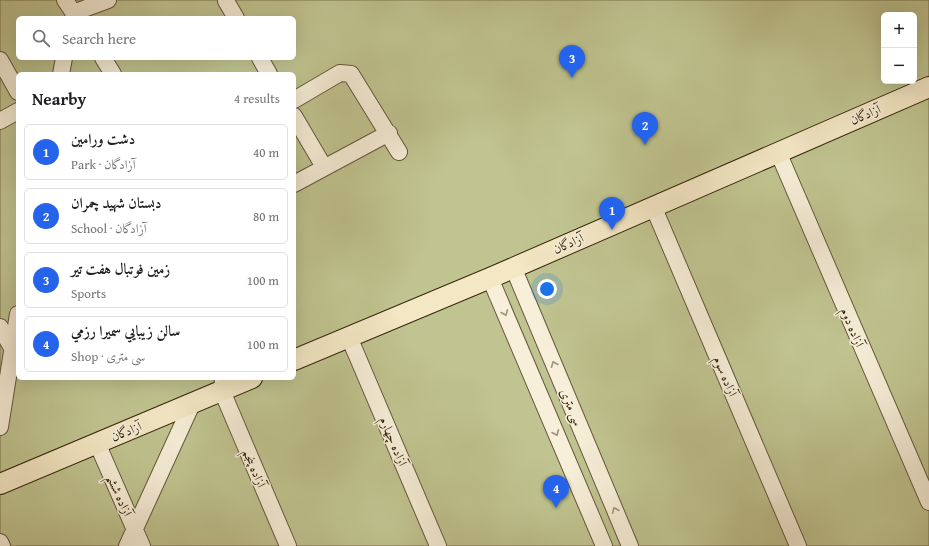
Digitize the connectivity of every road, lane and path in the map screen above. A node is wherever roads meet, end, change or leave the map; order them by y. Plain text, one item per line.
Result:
1 (108, 0) edge
2 (226, 1) edge
3 (73, 10) edge
4 (235, 16) edge
5 (0, 60) edge
6 (64, 60) edge
7 (104, 60) edge
8 (261, 60) edge
9 (61, 72) edge
10 (112, 72) edge
11 (269, 72) edge
12 (929, 87) edge
13 (16, 88) edge
14 (296, 99) edge
15 (16, 112) edge
16 (296, 119) edge
17 (0, 121) edge
18 (389, 133) junction
19 (399, 152) dead end
20 (778, 152) junction
21 (324, 167) junction
22 (296, 183) edge
23 (653, 206) junction
24 (513, 267) junction
25 (490, 278) junction
26 (0, 328) edge
27 (16, 334) edge
28 (349, 337) junction
29 (14, 354) edge
30 (296, 359) edge
31 (242, 380) edge
32 (222, 384) edge
33 (192, 404) junction
34 (0, 427) edge
35 (97, 443) junction
36 (0, 484) edge
37 (929, 502) edge
38 (135, 529) junction
39 (0, 542) edge
40 (2, 546) edge
41 (127, 546) edge
42 (142, 546) edge
43 (288, 546) edge
44 (438, 546) edge
45 (604, 546) edge
46 (630, 546) edge
47 (798, 546) edge

1 - 3 street
2 - 4 street
5 - 13 street
6 - 9 street
7 - 10 street
8 - 11 street
12 - 20 main road, آزادگان
14 - 18 street
15 - 17 street
16 - 21 street
18 - 19 street
18 - 21 street
20 - 23 main road, آزادگان
20 - 37 street, آزاده دوم
21 - 22 street
23 - 24 main road, آزادگان
23 - 47 street, آزاده سوم
24 - 25 main road, آزادگان
46 -> 24 street, سی متری
25 - 28 main road, آزادگان
25 -> 45 street, سی متری
26 - 29 street
27 - 29 street
28 - 30 main road, آزادگان
28 - 44 street, آزاده چهارم
29 - 34 street
31 - 32 main road, آزادگان
32 - 33 main road, آزادگان
32 - 43 street, آزاده پنجم
33 - 35 main road, آزادگان
33 - 38 street
35 - 36 main road, آزادگان
35 - 38 street, آزاده ششم
38 - 41 street
38 - 42 street, آزاده ششم
39 - 40 street

